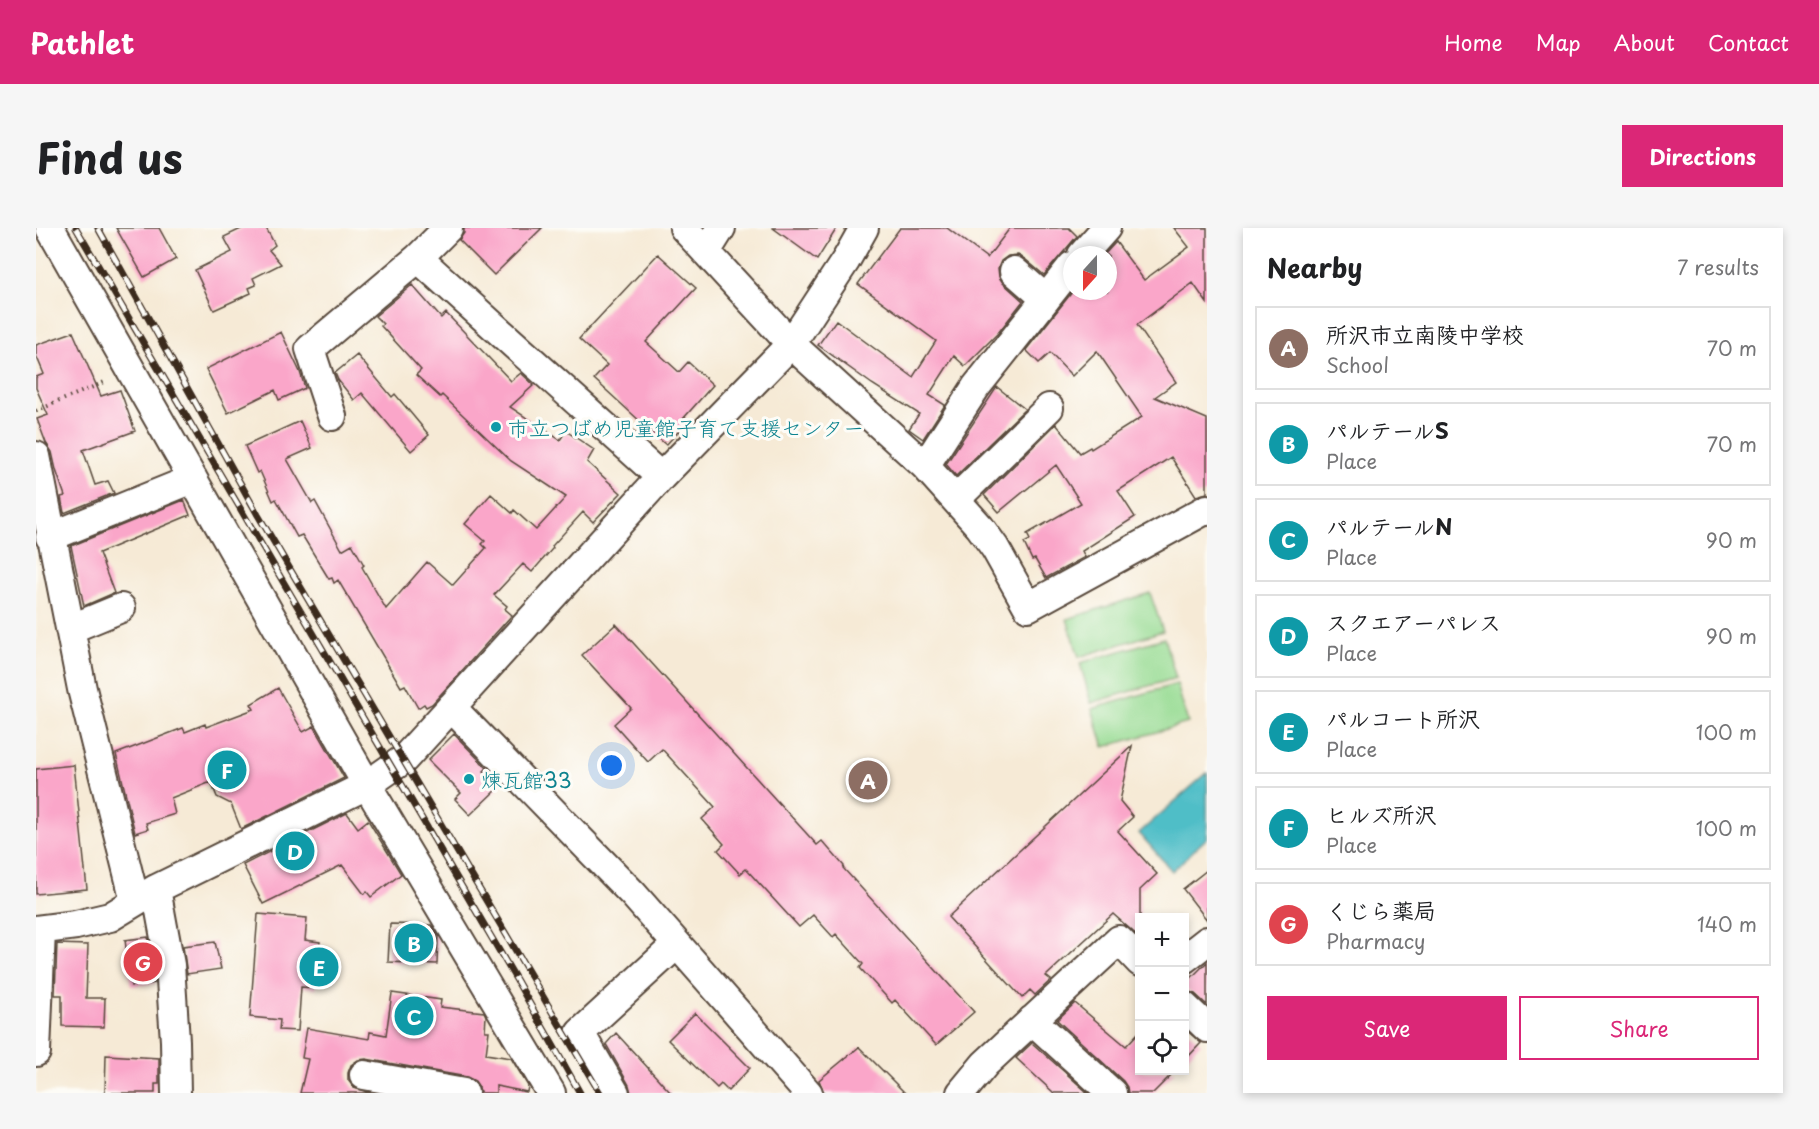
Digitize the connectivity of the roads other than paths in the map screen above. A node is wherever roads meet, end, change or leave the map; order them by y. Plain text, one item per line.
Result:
1 (50, 228) edge
2 (448, 228) edge
3 (684, 228) edge
4 (721, 228) edge
5 (864, 228) edge
6 (706, 252) junction
7 (418, 258) junction
8 (1014, 271) dead end
9 (1063, 277) edge
10 (1046, 299) junction
11 (791, 344) junction
12 (1049, 408) dead end
13 (332, 416) dead end
14 (36, 456) edge
15 (926, 466) junction
16 (662, 477) junction
17 (193, 479) junction
18 (956, 500) junction
19 (1207, 509) edge
20 (50, 537) junction
21 (121, 608) dead end
22 (70, 629) junction
23 (452, 707) junction
24 (367, 785) junction
25 (146, 895) junction
26 (38, 930) edge
27 (1207, 941) edge
28 (677, 944) junction
29 (1189, 956) edge
30 (1135, 957) edge
31 (1189, 1010) edge
32 (1032, 1020) junction
33 (1207, 1028) edge
34 (36, 1052) edge
35 (364, 1075) dead end
36 (546, 1090) edge
37 (176, 1093) edge
38 (464, 1093) edge
39 (615, 1093) edge
40 (808, 1093) edge
41 (961, 1093) edge
42 (1112, 1093) edge

1 - 17 street
2 - 7 street
3 - 6 street
4 - 6 street
5 - 11 street
6 - 11 street
7 - 13 street
7 - 16 street
8 - 10 street
9 - 10 street
10 - 15 street
11 - 15 street
11 - 16 street
12 - 18 street
14 - 20 street
15 - 18 street
16 - 23 street
17 - 20 street
17 - 24 street
18 - 19 street
20 - 22 street
21 - 22 street
22 - 25 street
23 - 24 street
23 - 28 street
24 - 25 street
24 - 36 street
25 - 26 street
25 - 37 street
26 - 34 street
27 - 29 street
28 - 39 street
28 - 40 street
30 - 32 street
31 - 33 street
32 - 41 street
32 - 42 street
35 - 38 street

